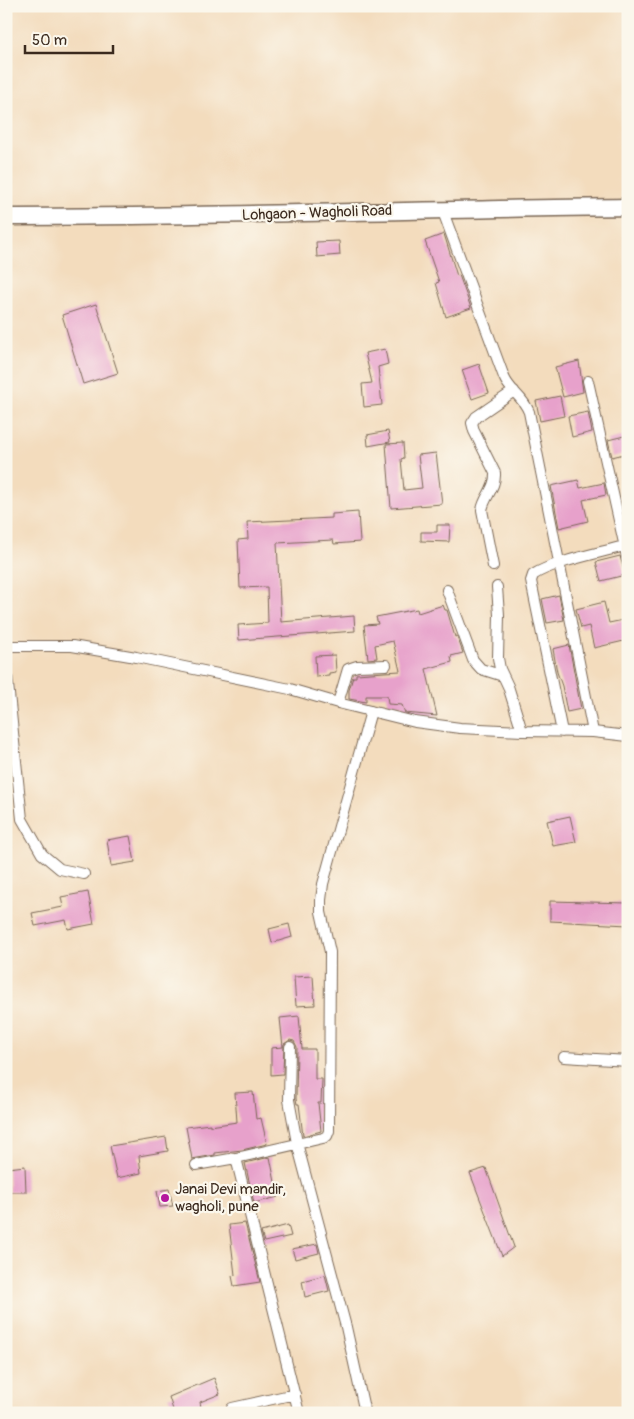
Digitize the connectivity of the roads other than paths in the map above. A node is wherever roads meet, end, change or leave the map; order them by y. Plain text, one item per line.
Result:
1 (628, 207) edge
2 (442, 209) junction
3 (6, 217) edge
4 (588, 382) dead end
5 (514, 391) junction
6 (624, 546) junction
7 (628, 561) edge
8 (560, 564) junction
9 (493, 566) dead end
10 (497, 588) dead end
11 (447, 590) dead end
12 (6, 646) edge
13 (6, 665) edge
14 (386, 665) dead end
15 (503, 676) junction
16 (338, 703) junction
17 (371, 711) junction
18 (522, 732) junction
19 (562, 732) junction
20 (593, 732) junction
21 (628, 736) edge
22 (84, 874) dead end
23 (290, 1047) dead end
24 (564, 1057) dead end
25 (628, 1061) edge
26 (297, 1143) junction
27 (236, 1158) junction
28 (196, 1165) dead end
29 (295, 1394) junction
30 (233, 1413) edge
31 (299, 1413) edge
32 (365, 1413) edge

1 - 2 main road, Lohgaon - Wagholi Road
2 - 3 main road, Lohgaon - Wagholi Road
2 - 5 street
4 - 6 street
5 - 8 street
5 - 9 street
6 - 7 street
6 - 8 street
8 - 19 street
8 - 20 street
10 - 15 street
11 - 15 street
12 - 16 street
13 - 22 street
14 - 16 street
15 - 18 street
16 - 17 street
17 - 18 street
17 - 26 street
18 - 19 street
19 - 20 street
20 - 21 street
23 - 26 street
24 - 25 street
26 - 27 street
26 - 32 street
27 - 28 street
27 - 29 street
29 - 30 street
29 - 31 street

